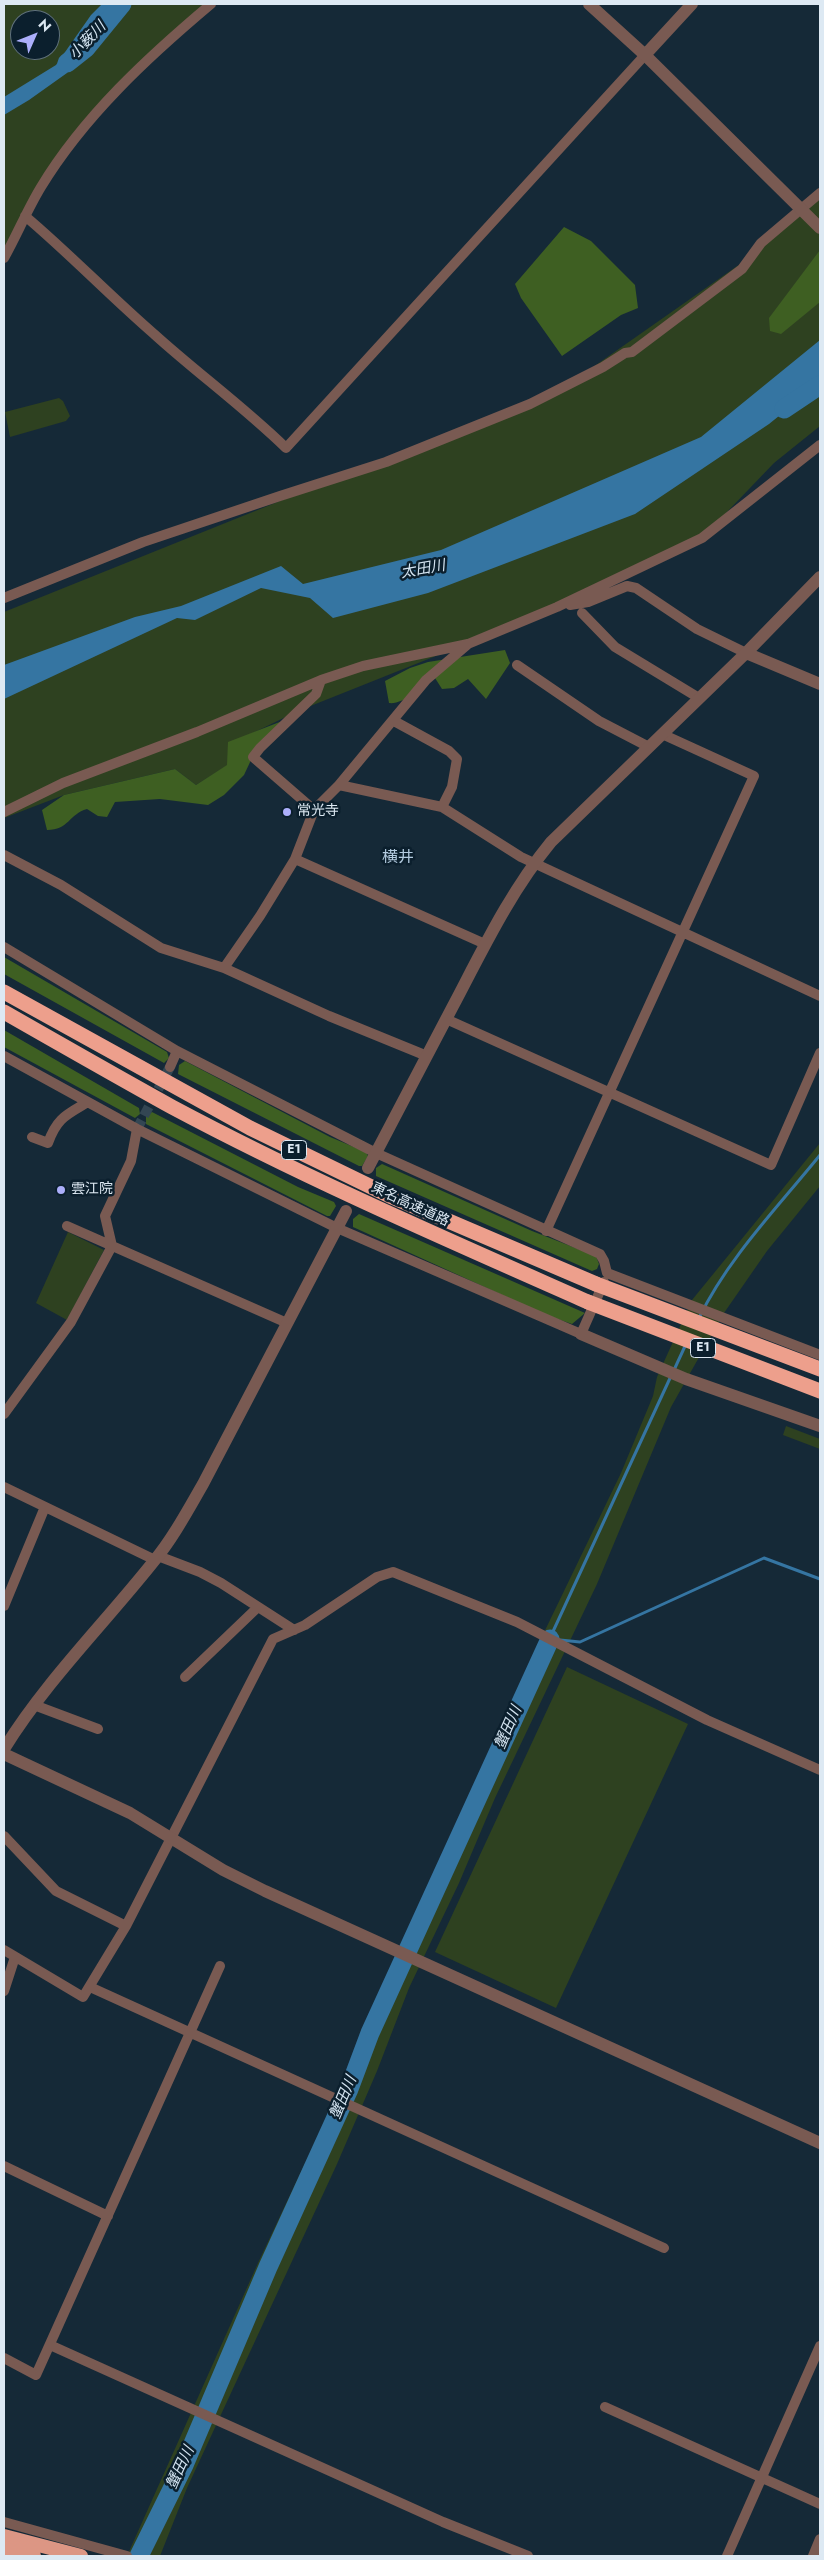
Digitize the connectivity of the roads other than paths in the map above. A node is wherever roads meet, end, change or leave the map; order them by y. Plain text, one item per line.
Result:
1 (211, 4) edge
2 (589, 4) edge
3 (692, 4) edge
4 (645, 55) junction
5 (820, 193) edge
6 (801, 210) junction
7 (26, 216) junction
8 (816, 224) edge
9 (4, 258) edge
10 (820, 445) edge
11 (820, 577) edge
12 (4, 598) edge
13 (556, 607) junction
14 (582, 613) dead end
15 (468, 644) junction
16 (746, 653) junction
17 (517, 665) dead end
18 (321, 680) junction
19 (820, 684) edge
20 (699, 698) junction
21 (394, 721) junction
22 (662, 734) junction
23 (649, 747) junction
24 (339, 785) junction
25 (442, 807) junction
26 (314, 810) junction
27 (4, 812) edge
28 (4, 854) edge
29 (296, 858) junction
30 (534, 863) junction
31 (682, 932) junction
32 (485, 944) junction
33 (4, 947) edge
34 (224, 968) junction
35 (4, 992) edge
36 (820, 996) edge
37 (4, 1012) edge
38 (446, 1019) junction
39 (178, 1051) junction
40 (820, 1053) edge
41 (4, 1056) edge
42 (427, 1056) junction
43 (170, 1067) tunnel mouth
44 (610, 1092) junction
45 (88, 1102) junction
46 (137, 1129) junction
47 (32, 1137) dead end
48 (376, 1153) junction
49 (368, 1168) dead end
50 (346, 1211) dead end
51 (66, 1226) dead end
52 (337, 1228) junction
53 (546, 1232) junction
54 (112, 1246) junction
55 (607, 1273) junction
56 (287, 1323) junction
57 (581, 1334) junction
58 (820, 1355) edge
59 (820, 1369) edge
60 (820, 1391) edge
61 (4, 1414) edge
62 (820, 1426) edge
63 (4, 1487) edge
64 (45, 1507) junction
65 (156, 1558) junction
66 (4, 1606) edge
67 (257, 1608) junction
68 (294, 1630) junction
69 (185, 1676) dead end
70 (34, 1705) junction
71 (98, 1729) dead end
72 (4, 1749) edge
73 (4, 1754) edge
74 (820, 1770) edge
75 (4, 1836) edge
76 (171, 1839) junction
77 (126, 1926) junction
78 (4, 1950) edge
79 (15, 1957) junction
80 (220, 1966) dead end
81 (90, 1987) junction
82 (4, 1991) edge
83 (189, 2031) junction
84 (820, 2143) edge
85 (4, 2166) edge
86 (108, 2216) junction
87 (664, 2248) dead end
88 (50, 2345) junction
89 (820, 2346) edge
90 (4, 2358) edge
91 (605, 2407) dead end
92 (762, 2478) junction
93 (820, 2504) edge
94 (4, 2522) edge
95 (4, 2536) edge
96 (820, 2539) edge
97 (4, 2549) edge
98 (34, 2556) edge
99 (81, 2556) edge
100 (125, 2556) edge
101 (528, 2556) edge
102 (727, 2556) edge
103 (813, 2556) edge

1 - 7 street
2 - 4 street
3 - 4 street
4 - 6 street
4 - 7 street
5 - 6 street
6 - 8 street
6 - 12 street
7 - 9 street
10 - 13 street
11 - 16 street
13 - 15 street
13 - 16 street
14 - 20 street
15 - 18 street
15 - 21 street
16 - 19 street
16 - 20 street
17 - 23 street
18 - 26 street
18 - 27 street
20 - 22 street
21 - 24 street
21 - 25 street
22 - 23 street
22 - 31 street
23 - 30 street
24 - 25 street
24 - 26 street
25 - 30 street
26 - 29 street
28 - 34 street
29 - 32 street
29 - 34 street
30 - 31 street
30 - 32 street
31 - 36 street
31 - 44 street
32 - 38 street
33 - 39 street
34 - 42 street
35 - 59 highway, 東名高速道路 / E1, bridge
37 - 60 highway, 東名高速道路 / E1, bridge
38 - 42 street
38 - 44 street
39 - 43 street
39 - 48 street
40 - 44 street
41 - 45 street
42 - 48 street
44 - 53 street
45 - 46 street
45 - 47 street
46 - 52 street
46 - 54 street
48 - 49 street
48 - 53 street
50 - 52 street
51 - 54 street
52 - 56 street
52 - 57 street
53 - 55 street
54 - 56 street
54 - 61 street
55 - 57 street
55 - 58 street
56 - 65 street
57 - 62 street
63 - 64 street
64 - 65 street
64 - 66 street
65 - 67 street
65 - 70 street
67 - 68 street
67 - 69 street
68 - 74 street
68 - 76 street
70 - 71 street
70 - 72 street
73 - 76 street
75 - 77 street
76 - 77 street
76 - 84 street
77 - 81 street
78 - 79 street
79 - 81 street
79 - 82 street
80 - 83 street
81 - 83 street
83 - 86 street
83 - 87 street
85 - 86 street
86 - 88 street
88 - 90 street
88 - 101 street
89 - 92 street
91 - 92 street
92 - 93 street
92 - 102 street
94 - 100 street
95 - 99 highway
96 - 103 street
97 - 98 highway

